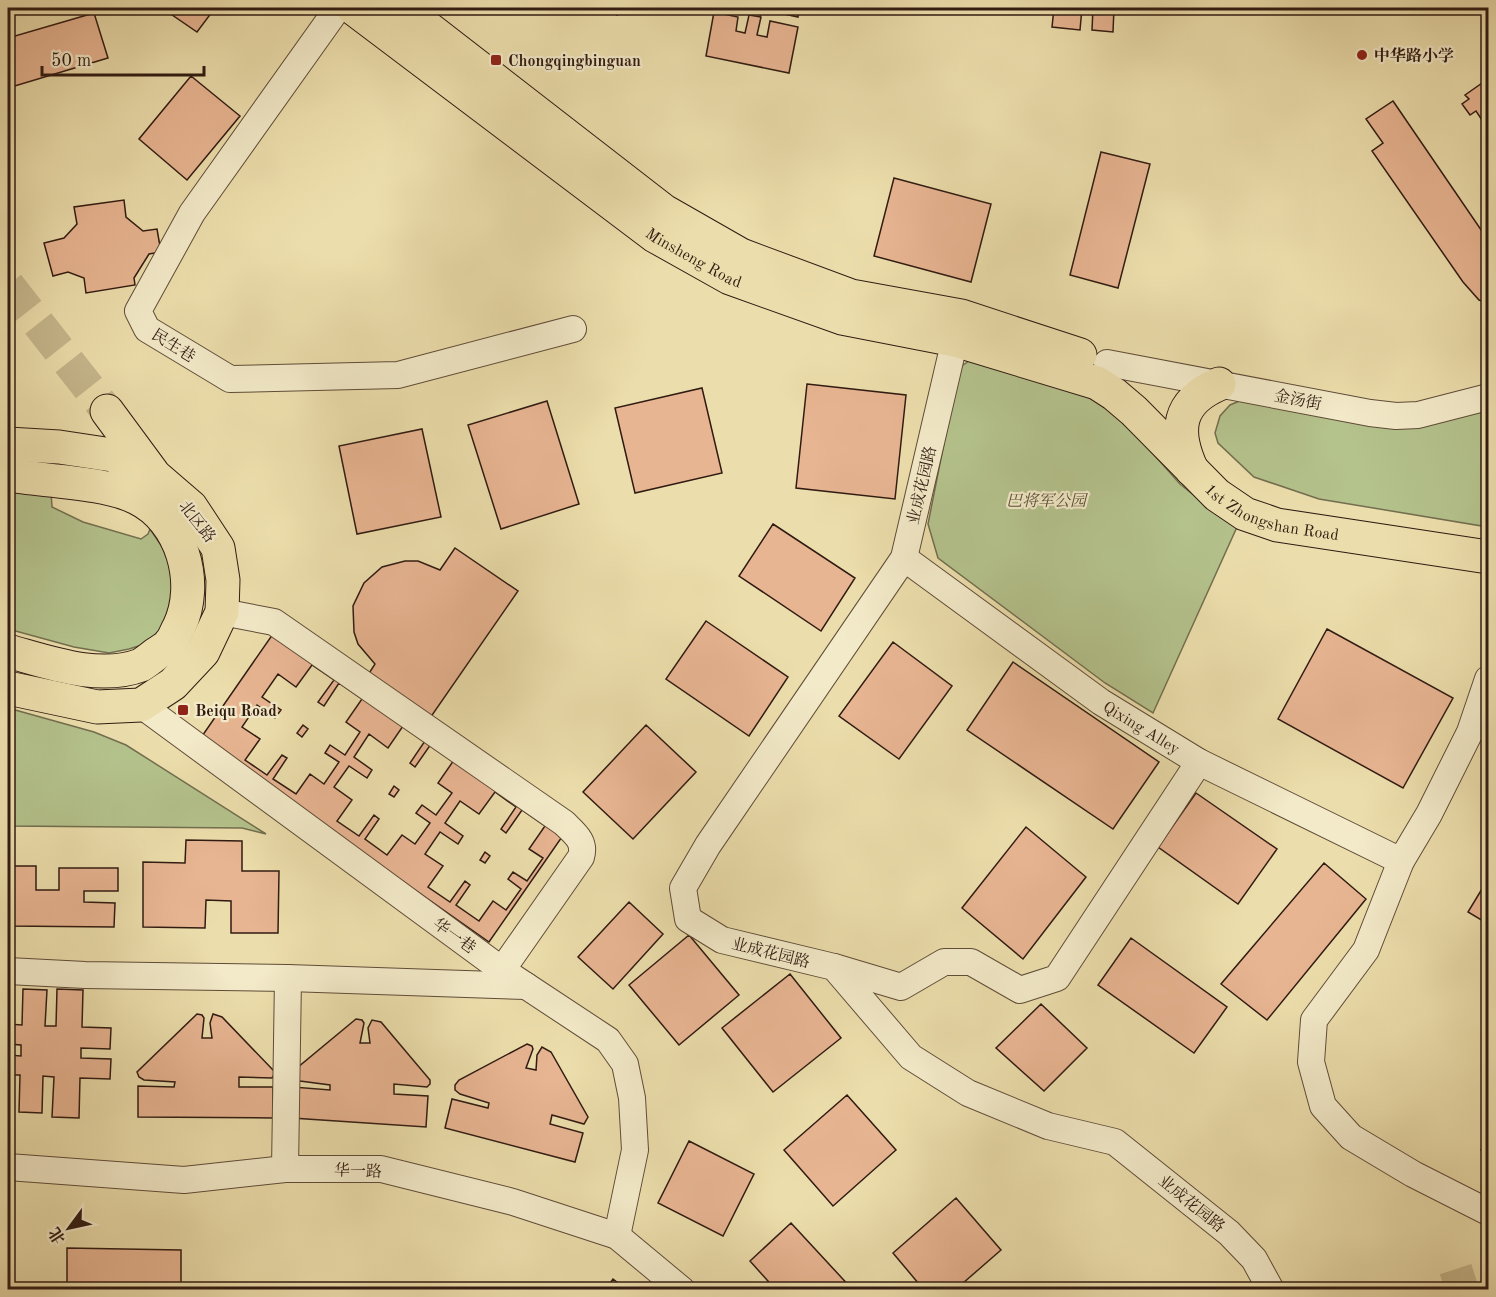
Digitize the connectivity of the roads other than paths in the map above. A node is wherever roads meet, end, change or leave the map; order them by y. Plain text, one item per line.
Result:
1 (338, 8) edge
2 (353, 8) edge
3 (402, 8) edge
4 (573, 328) dead end
5 (958, 328) junction
6 (1102, 373) junction
7 (1231, 386) junction
8 (1488, 397) edge
9 (107, 411) tunnel mouth
10 (1180, 429) junction
11 (8, 444) edge
12 (112, 455) junction
13 (1200, 465) junction
14 (8, 475) edge
15 (155, 476) junction
16 (111, 489) junction
17 (1488, 536) edge
18 (1488, 557) edge
19 (904, 558) junction
20 (222, 612) junction
21 (8, 651) edge
22 (1488, 679) edge
23 (8, 688) edge
24 (141, 705) junction
25 (1199, 762) junction
26 (1401, 861) junction
27 (834, 967) junction
28 (8, 970) edge
29 (502, 970) junction
30 (288, 978) junction
31 (527, 986) junction
32 (8, 1167) edge
33 (285, 1169) junction
34 (1488, 1212) edge
35 (616, 1236) junction
36 (682, 1290) edge
37 (1271, 1290) edge

1 - 4 street, 民生巷
2 - 5 main road, Minsheng Road
3 - 5 main road, Minsheng Road
5 - 6 main road, Minsheng Road
5 - 19 street, 业成花园路
6 - 7 street, 金汤街
6 - 10 main road
6 - 13 main road, 1st Zhongshan Road
7 - 8 street, 金汤街
7 - 10 main road
7 - 13 main road
9 - 15 main road
10 - 13 main road
11 - 12 main road, 北区路
12 - 15 main road, 北区路
12 - 16 main road
13 - 17 main road, 1st Zhongshan Road
13 - 18 main road, 1st Zhongshan Road
14 - 16 main road, 北区路
15 - 20 main road, 北区路
16 - 21 main road, 北区路
19 - 25 street, Qixing Alley
19 - 27 street, 业成花园路
20 - 24 main road, 北区路
20 - 29 street
22 - 26 street
23 - 24 main road
24 - 29 street, 华一巷
25 - 26 street, Qixing Alley
25 - 27 street
26 - 34 street
27 - 37 street, 业成花园路
28 - 30 street
29 - 31 street, 华一巷
30 - 31 street
30 - 33 street
31 - 35 street, 华一巷
32 - 33 street, 华一路
33 - 35 street, 华一路
35 - 36 street, 华一路

